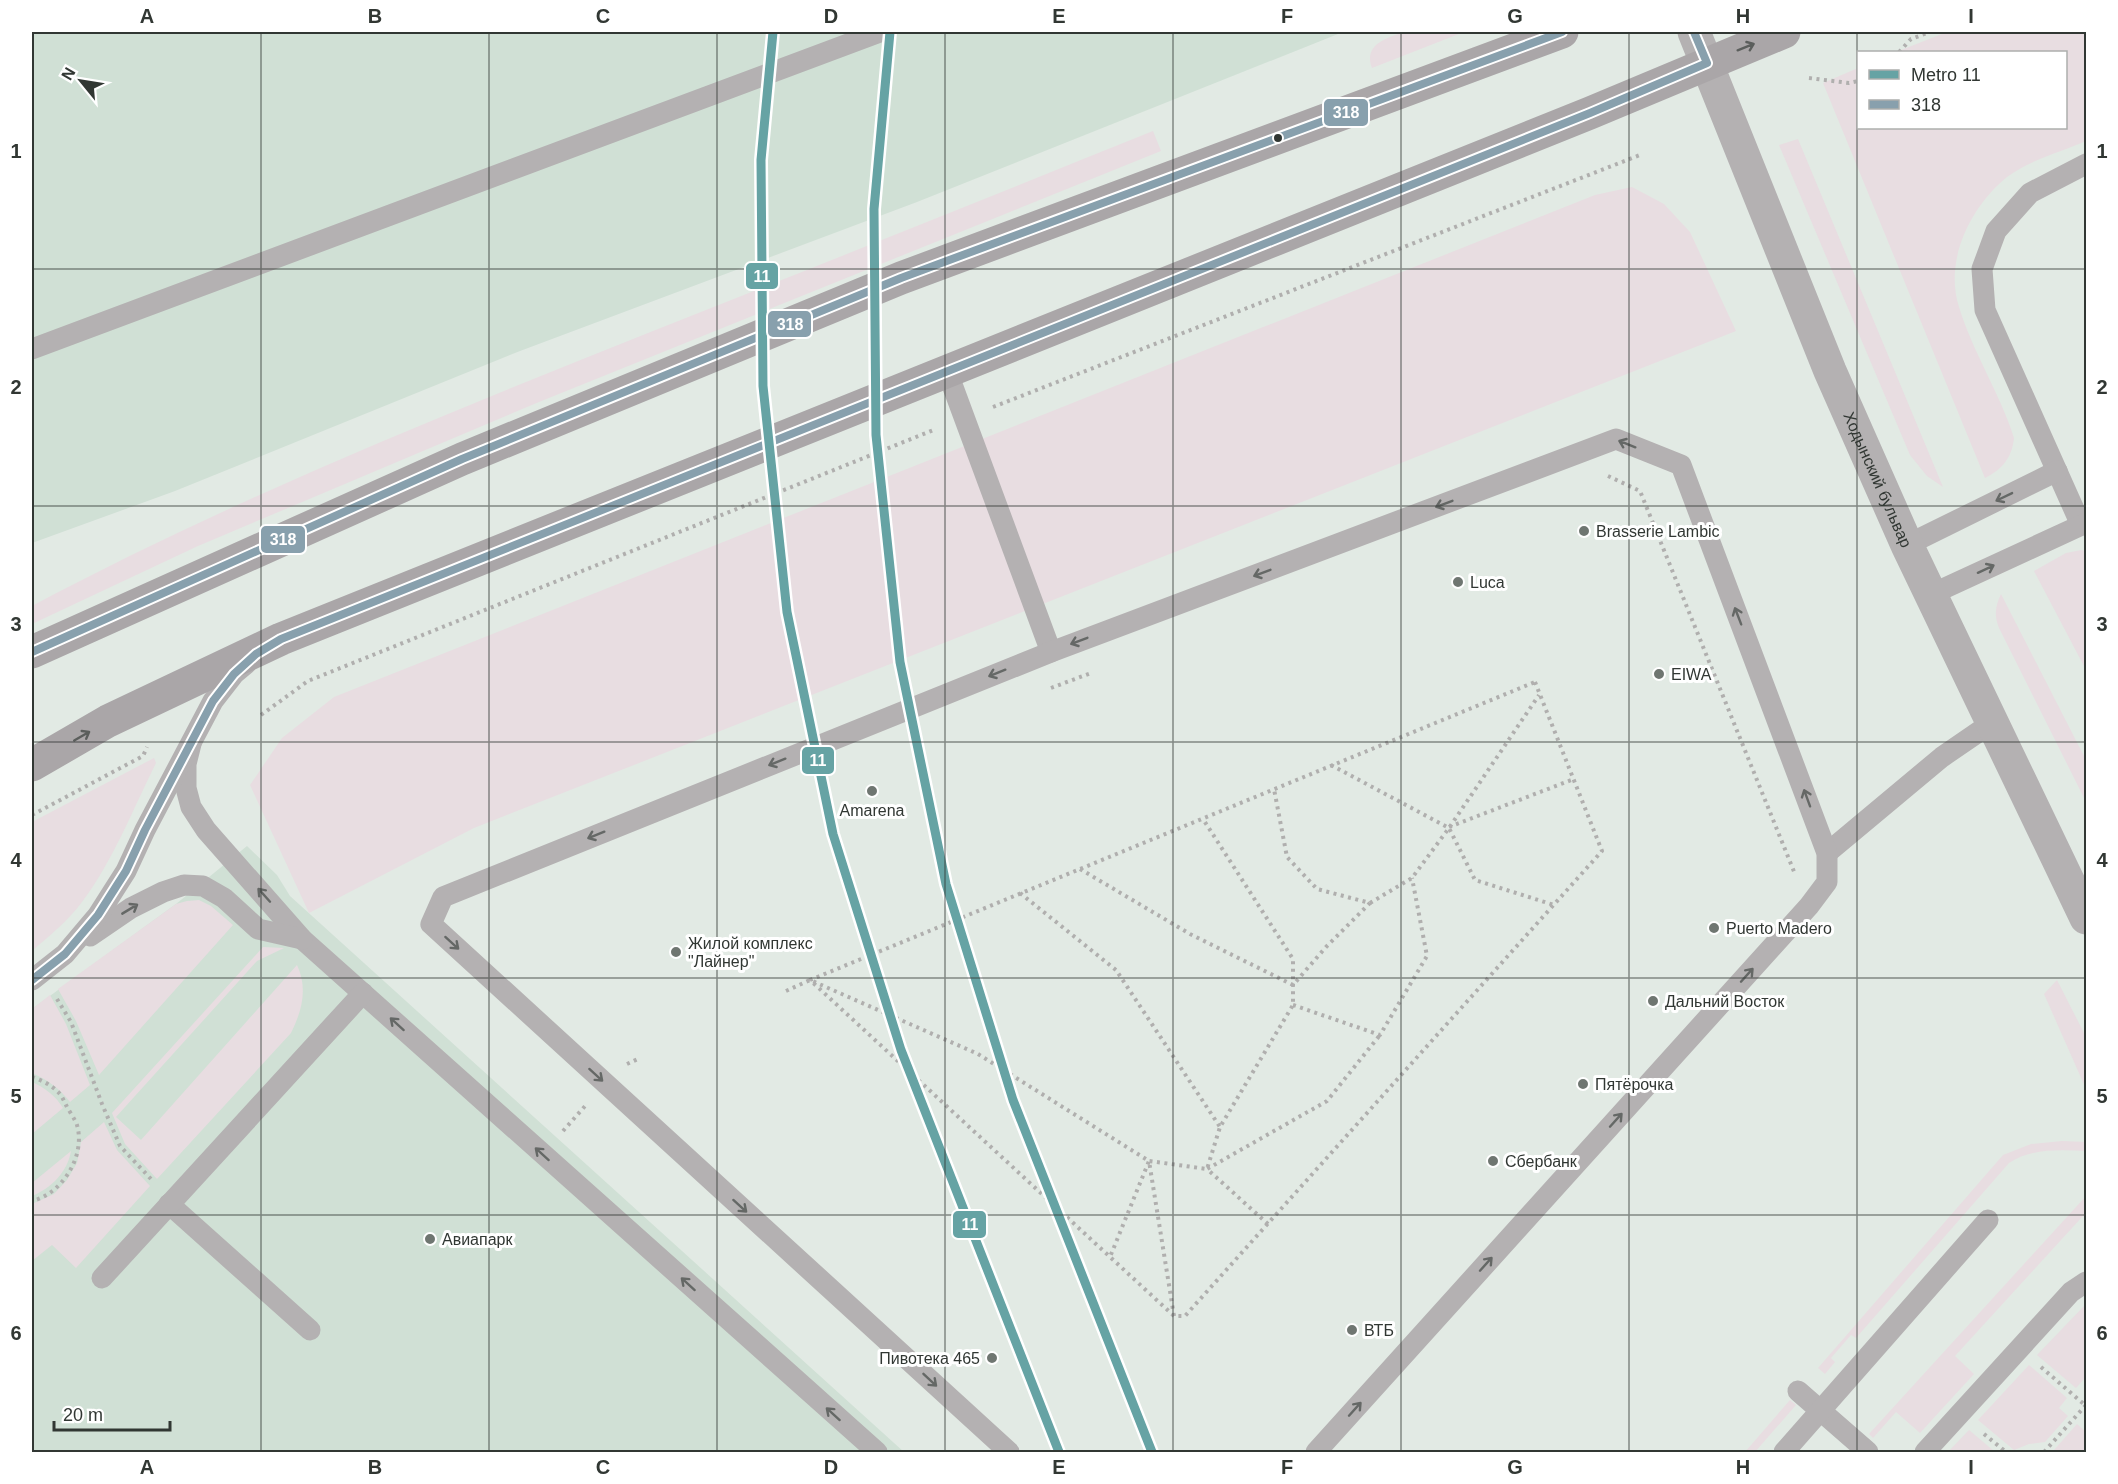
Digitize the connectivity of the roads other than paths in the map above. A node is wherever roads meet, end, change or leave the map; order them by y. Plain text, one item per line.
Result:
1 (880, 32) edge
2 (1562, 32) edge
3 (1694, 32) edge
4 (1784, 32) edge
5 (1707, 63) junction
6 (2086, 164) edge
7 (32, 349) edge
8 (947, 371) junction
9 (2057, 471) junction
10 (2078, 498) edge
11 (2084, 524) edge
12 (1907, 544) junction
13 (1932, 594) junction
14 (281, 639) junction
15 (33, 648) edge
16 (1051, 652) junction
17 (1993, 722) junction
18 (191, 744) junction
19 (32, 765) edge
20 (1827, 853) junction
21 (2086, 918) edge
22 (302, 939) junction
23 (65, 954) junction
24 (36, 976) edge
25 (363, 993) junction
26 (169, 1204) junction
27 (1988, 1220) dead end
28 (102, 1278) dead end
29 (2086, 1282) edge
30 (310, 1330) dead end
31 (1798, 1391) dead end
32 (1821, 1410) junction
33 (877, 1452) edge
34 (1009, 1452) edge
35 (1316, 1452) edge
36 (1784, 1452) edge
37 (1868, 1452) edge
38 (1925, 1452) edge

1 - 7 lane
2 - 15 street
3 - 5 street, Ходынский бульвар
5 -> 4 street
5 - 8 street
5 - 12 street, Ходынский бульвар
6 - 9 lane
8 - 14 street
8 - 16 lane
9 - 10 lane
9 -> 12 lane
10 - 11 lane
13 -> 11 lane
12 - 13 street, Ходынский бульвар
13 - 17 street, Ходынский бульвар
14 - 18 lane
19 -> 14 street
20 -> 16 lane
16 -> 34 lane
17 - 20 lane
17 - 21 street, Ходынский бульвар
22 -> 18 lane
18 - 23 lane
35 -> 20 lane
23 -> 22 lane
22 - 25 lane
23 - 24 lane
25 - 26 lane
33 -> 25 lane
26 - 28 lane
26 - 30 lane
27 - 32 lane
29 - 38 lane
31 - 32 lane
32 - 36 lane
32 - 37 lane

